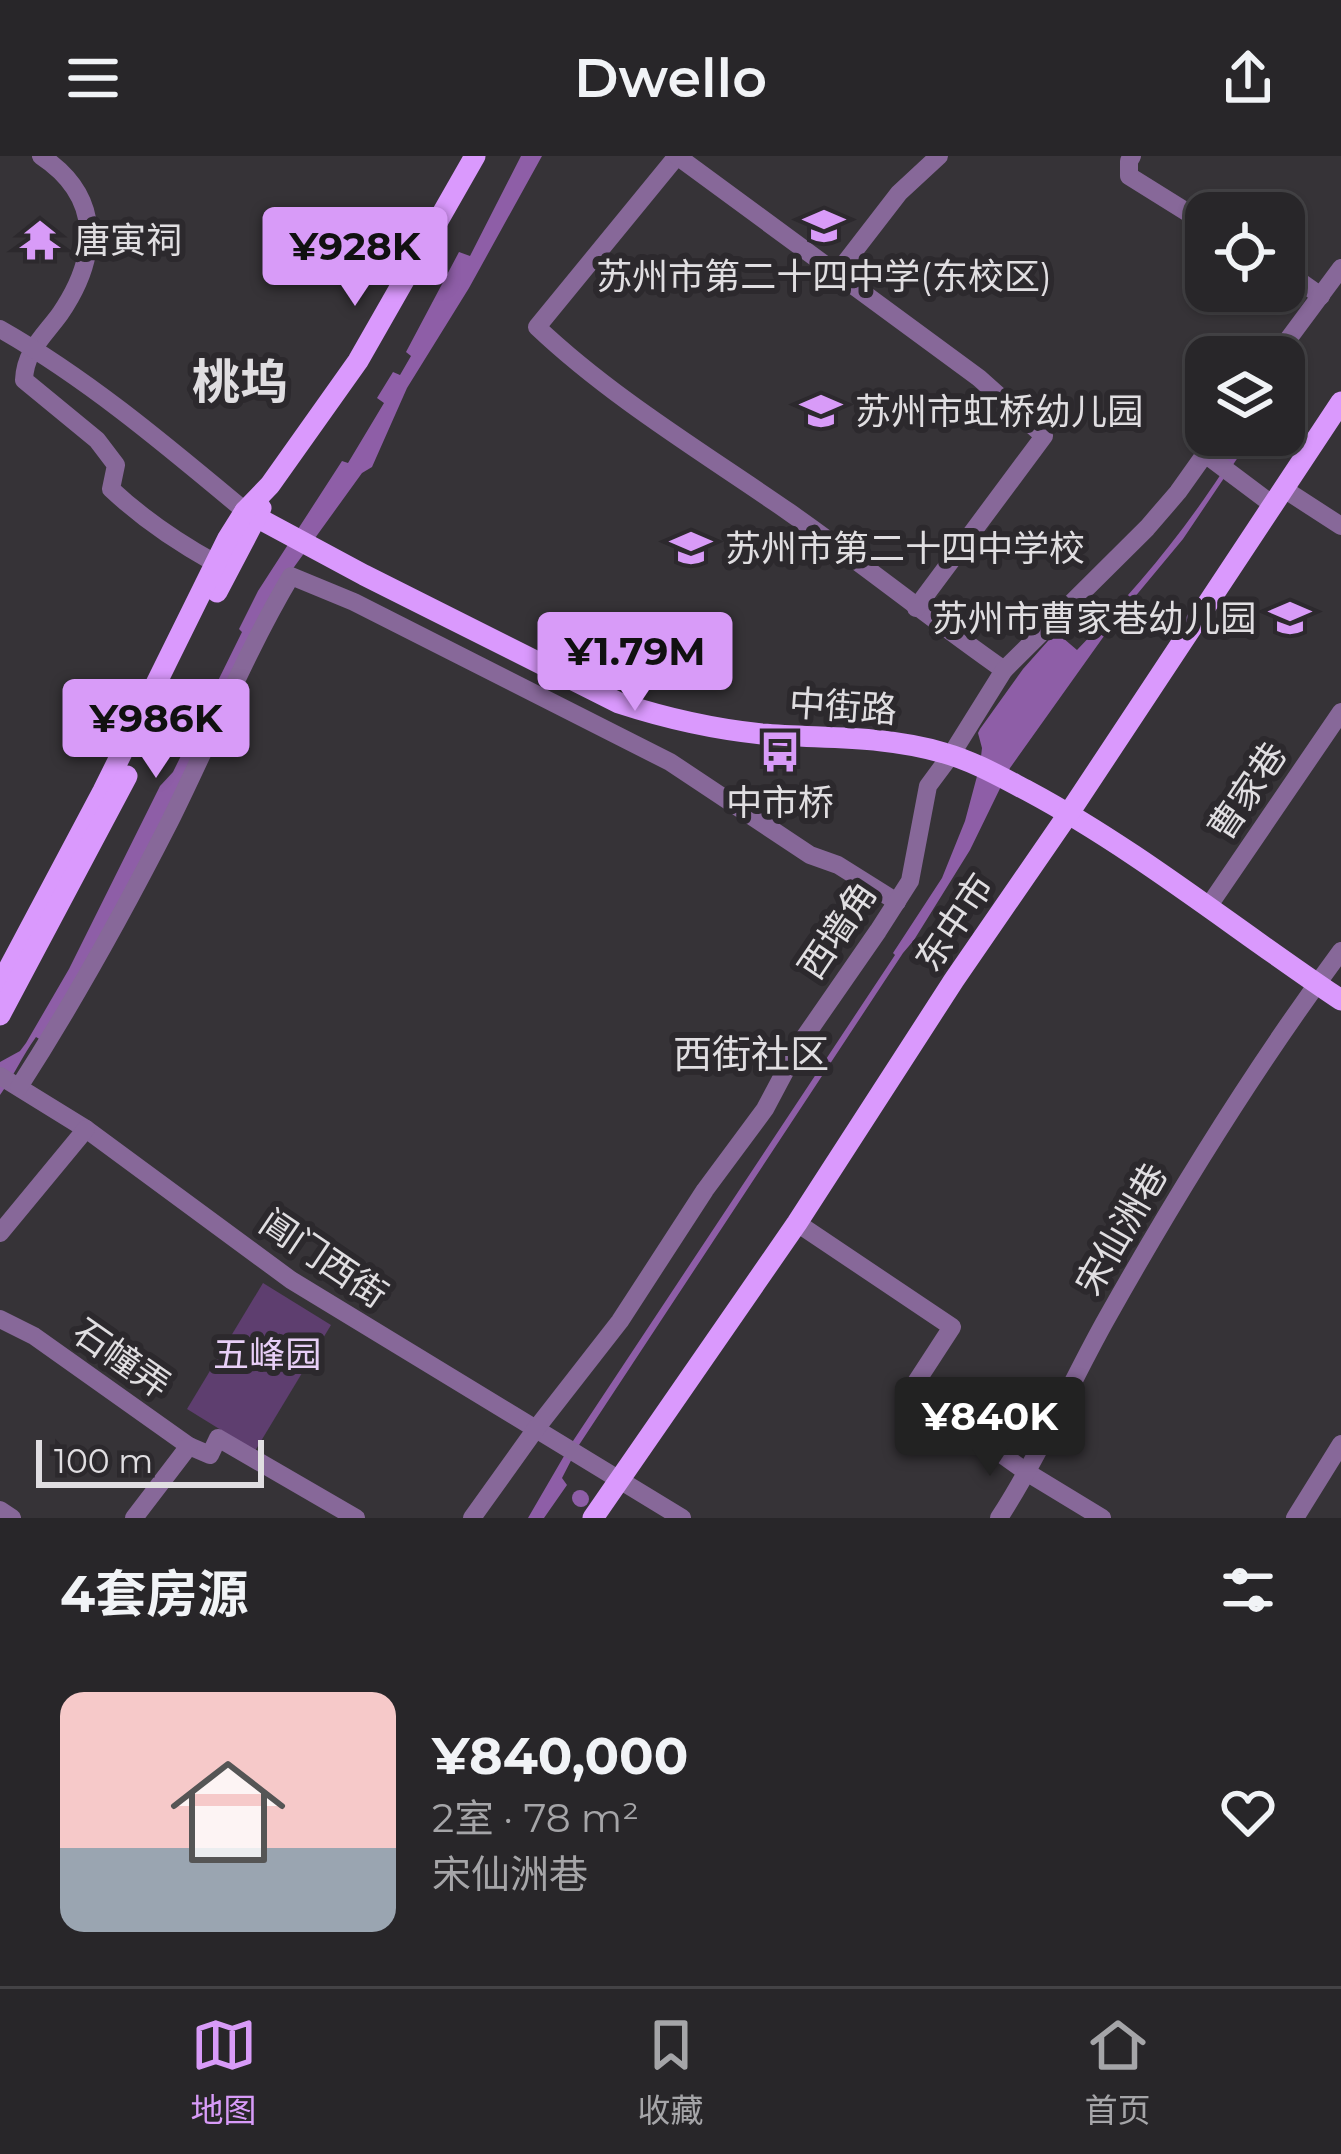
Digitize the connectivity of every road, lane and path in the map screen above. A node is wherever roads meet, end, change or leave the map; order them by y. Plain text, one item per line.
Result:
1 (40, 156) edge
2 (475, 156) edge
3 (677, 156) edge
4 (939, 156) edge
5 (1132, 156) edge
6 (1185, 211) edge
7 (1341, 268) edge
8 (838, 272) junction
9 (1305, 285) edge
10 (1321, 296) junction
11 (0, 328) edge
12 (1291, 336) edge
13 (32, 347) junction
14 (1341, 402) edge
15 (1279, 497) junction
16 (260, 519) junction
17 (1341, 526) edge
18 (215, 563) junction
19 (916, 608) junction
20 (1004, 670) junction
21 (1341, 712) edge
22 (959, 758) junction
23 (1069, 813) junction
24 (897, 902) junction
25 (1208, 908) junction
26 (1341, 951) edge
27 (1317, 984) junction
28 (0, 985) edge
29 (1341, 1000) edge
30 (0, 1016) edge
31 (10, 1082) edge
32 (86, 1129) junction
33 (797, 1223) junction
34 (0, 1233) edge
35 (0, 1318) edge
36 (535, 1430) junction
37 (189, 1446) junction
38 (1340, 1448) edge
39 (1028, 1473) junction
40 (622, 1480) junction
41 (0, 1510) edge
42 (12, 1518) edge
43 (134, 1518) edge
44 (356, 1518) edge
45 (472, 1518) edge
46 (593, 1518) edge
47 (682, 1518) edge
48 (999, 1518) edge
49 (1102, 1518) edge
50 (1294, 1518) edge

1 - 13 street
2 - 16 main road
3 - 8 street
3 - 19 street
4 - 8 street
5 - 6 street
7 - 10 street
8 - 19 street
9 - 10 street
10 - 12 street
11 - 13 street
13 - 16 street
13 - 18 street
14 - 15 main road, 东中市
15 - 17 street
15 - 20 street, 西墙角
15 - 23 main road, 东中市
16 - 18 main road
16 - 22 main road, 中街路
16 - 30 main road
18 - 28 main road
19 - 20 street
20 - 22 street, 西墙角
21 - 25 street, 曹家巷
22 - 23 main road, 中街路
22 - 24 street, 西墙角
23 - 25 main road, 中街路
23 - 33 main road, 东中市
24 - 31 street
24 - 36 street, 西墙角
25 - 27 main road, 中街路
26 - 27 street
27 - 29 main road, 中街路
27 - 39 street, 宋仙洲巷
31 - 32 street, 阊门西街
32 - 34 street
32 - 36 street, 阊门西街
33 - 39 street
33 - 40 main road, 东中市
35 - 37 street, 石幢弄
36 - 40 street, 阊门西街
36 - 45 street, 西墙角
37 - 43 street, 石幢弄
37 - 44 street
38 - 50 street
39 - 48 street, 宋仙洲巷
39 - 49 street
40 - 46 main road, 东中市
40 - 47 street, 阊门西街
41 - 42 street

